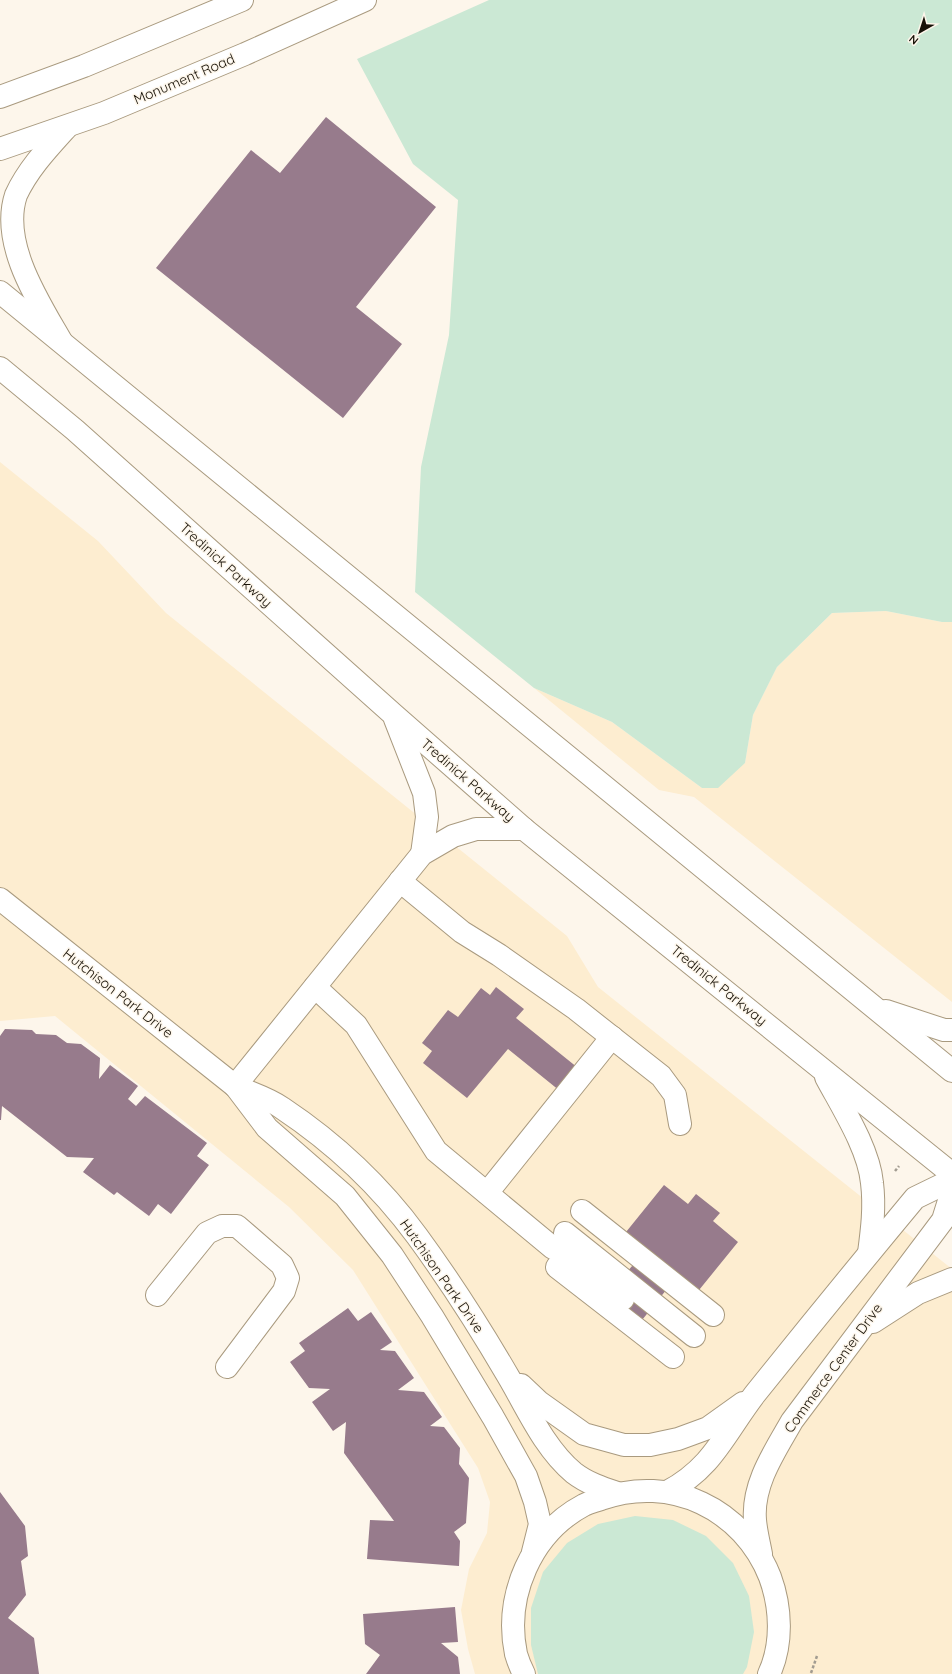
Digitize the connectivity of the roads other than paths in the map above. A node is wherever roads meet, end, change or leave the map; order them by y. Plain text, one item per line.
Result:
1 (242, 0) edge
2 (365, 0) edge
3 (0, 96) edge
4 (70, 125) junction
5 (0, 150) edge
6 (0, 292) edge
7 (61, 341) junction
8 (0, 368) edge
9 (394, 715) junction
10 (524, 829) junction
11 (422, 854) junction
12 (400, 881) junction
13 (0, 899) edge
14 (315, 987) junction
15 (874, 1008) junction
16 (952, 1030) edge
17 (612, 1037) junction
18 (822, 1069) junction
19 (952, 1071) edge
20 (235, 1086) junction
21 (680, 1124) dead end
22 (952, 1174) edge
23 (952, 1180) edge
24 (952, 1192) edge
25 (487, 1193) junction
26 (564, 1238) junction
27 (869, 1253) junction
28 (952, 1279) edge
29 (157, 1295) dead end
30 (862, 1329) junction
31 (693, 1336) junction
32 (227, 1367) dead end
33 (505, 1371) junction
34 (756, 1394) junction
35 (667, 1492) junction
36 (618, 1493) junction
37 (533, 1552) junction
38 (762, 1559) junction
39 (524, 1674) edge
40 (769, 1674) edge

1 - 3 street
2 - 4 street, Monument Road
4 - 5 street, Monument Road
4 - 7 street
6 - 7 street
7 - 15 street
8 - 9 street, Tredinick Parkway
9 - 10 street, Tredinick Parkway
9 - 11 street
10 - 11 street
10 - 18 street, Tredinick Parkway
11 - 12 street
12 - 14 street
12 - 17 street
13 - 20 street, Hutchison Park Drive
14 - 20 street
14 - 25 street
15 - 16 street
15 - 19 street
17 - 21 street
17 - 25 street
18 - 22 street, Tredinick Parkway
18 - 27 street
20 - 33 street, Hutchison Park Drive
20 - 37 street, Hutchison Park Drive
23 - 27 street
24 - 30 street, Commerce Center Drive
25 - 26 street
26 - 31 street
26 - 31 street
26 - 31 street
27 - 34 street
28 - 30 street
29 - 32 street
30 - 38 street, Commerce Center Drive
33 - 34 street
33 - 36 street, Hutchison Park Drive
34 - 35 street
35 - 36 street
35 - 38 street
36 - 37 street
37 - 39 street
38 - 40 street

